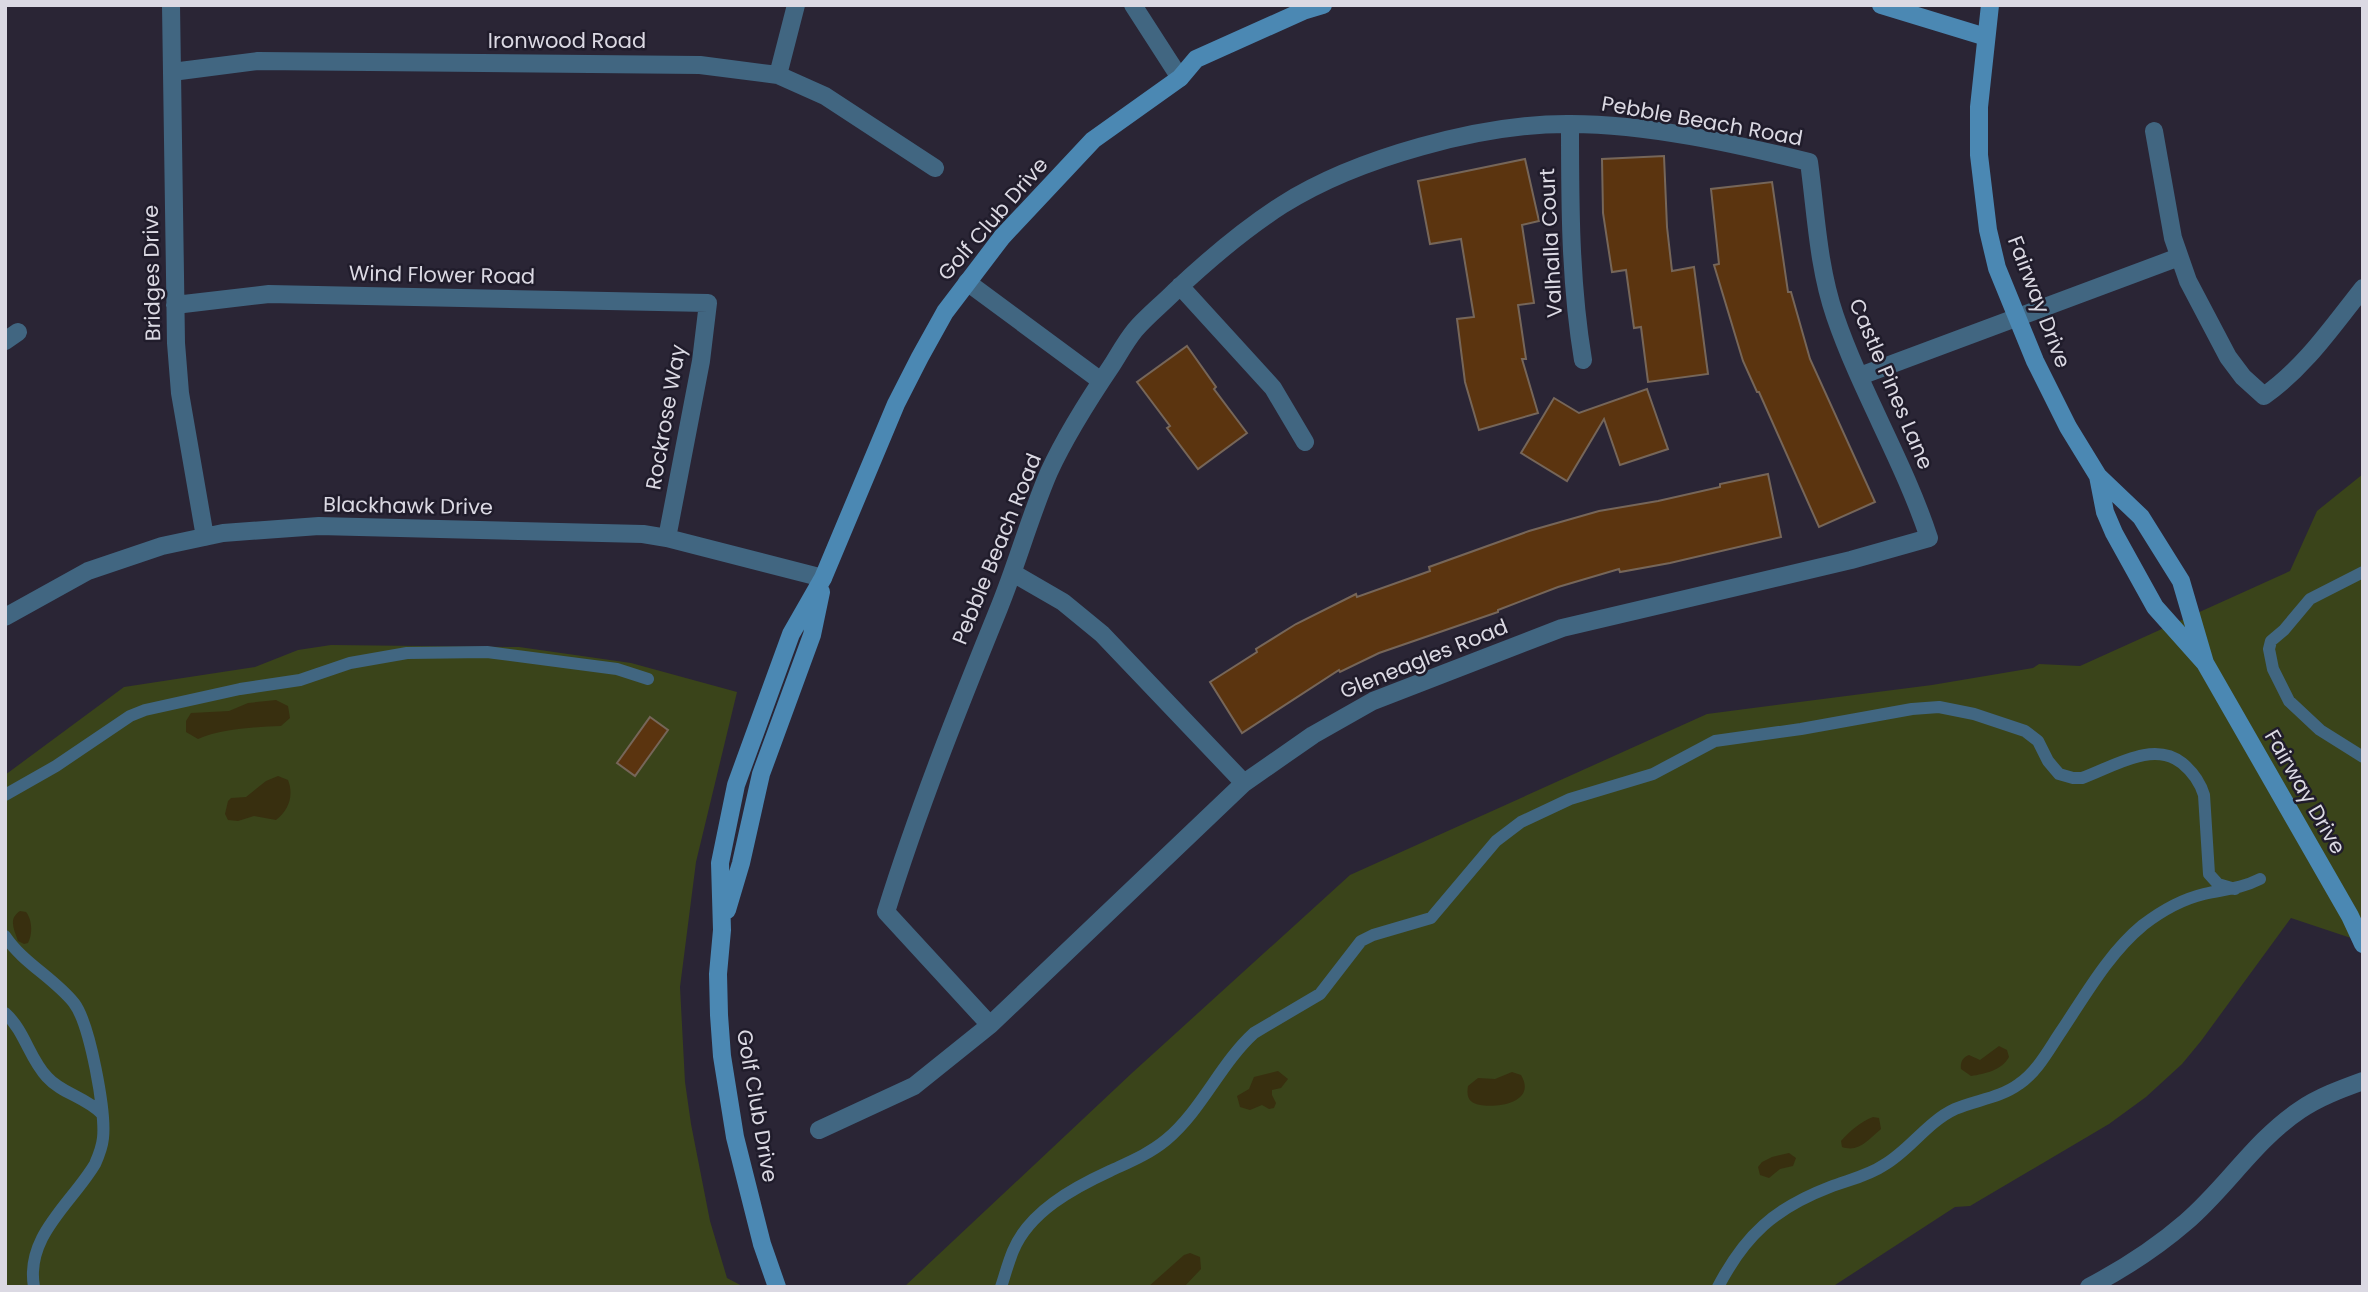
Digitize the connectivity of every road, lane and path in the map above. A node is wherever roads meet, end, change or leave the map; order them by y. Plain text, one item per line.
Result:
1 (171, 5) edge
2 (796, 5) edge
3 (1133, 5) edge
4 (1323, 5) edge
5 (1881, 5) edge
6 (1990, 5) edge
7 (1986, 37) junction
8 (172, 72) junction
9 (778, 75) junction
10 (1180, 78) junction
11 (1570, 124) junction
12 (2154, 131) dead end
13 (1809, 162) joint
14 (935, 168) dead end
15 (2179, 257) junction
16 (967, 282) junction
17 (1180, 286) junction
18 (2363, 288) edge
19 (708, 303) joint
20 (175, 305) junction
21 (2017, 316) junction
22 (1583, 360) dead end
23 (1860, 376) junction
24 (1101, 381) junction
25 (1305, 442) dead end
26 (2098, 476) junction
27 (2152, 535) junction
28 (205, 537) junction
29 (667, 538) junction
30 (1929, 538) joint
31 (2124, 552) junction
32 (2363, 572) edge
33 (1013, 573) junction
34 (823, 578) junction
35 (5, 617) edge
36 (2205, 663) junction
37 (648, 678) dead end
38 (2363, 757) edge
39 (1244, 783) junction
40 (5, 795) edge
41 (2260, 879) dead end
42 (2235, 889) junction
43 (5, 936) edge
44 (2363, 944) edge
45 (5, 1013) edge
46 (990, 1025) junction
47 (2363, 1081) edge
48 (101, 1113) junction
49 (819, 1130) dead end
50 (34, 1287) edge
51 (777, 1287) edge
52 (1001, 1287) edge
53 (1718, 1287) edge
54 (2089, 1287) edge

1 - 8 street, Bridges Drive
2 - 9 street
3 - 10 street
4 - 10 street, Golf Club Drive
5 - 7 street
6 - 7 street, Fairway Drive
7 - 21 street, Fairway Drive
8 - 9 street, Ironwood Road
8 - 20 street, Bridges Drive
9 - 14 street, Ironwood Road
10 - 16 street, Golf Club Drive
11 - 13 street, Pebble Beach Road
11 - 17 street, Pebble Beach Road
11 - 22 street, Valhalla Court
12 - 15 street
13 - 23 street, Castle Pines Lane
15 - 18 street
15 - 21 street
16 - 24 street
16 - 34 street, Golf Club Drive
17 - 24 street, Pebble Beach Road
17 - 25 street
19 - 20 street, Wind Flower Road
19 - 29 street, Rockrose Way
20 - 28 street, Bridges Drive
21 - 23 street
21 - 26 street, Fairway Drive
23 - 30 street, Castle Pines Lane
24 - 33 street, Pebble Beach Road
26 - 27 street, Fairway Drive
26 - 31 street, Fairway Drive
27 - 31 street
27 - 36 street, Fairway Drive
28 - 29 street, Blackhawk Drive
28 - 35 street, Blackhawk Drive
29 - 34 street, Blackhawk Drive
30 - 39 street, Gleneagles Road
31 - 36 street, Fairway Drive
32 - 38 lane
33 - 39 street
33 - 46 street, Pebble Beach Road
34 - 51 street, Golf Club Drive
36 - 44 street, Fairway Drive
37 - 40 lane
39 - 46 street, Gleneagles Road
41 - 42 lane
42 - 52 lane
42 - 53 lane
43 - 48 lane
45 - 48 lane
46 - 49 street, Gleneagles Road
47 - 54 street
48 - 50 lane

